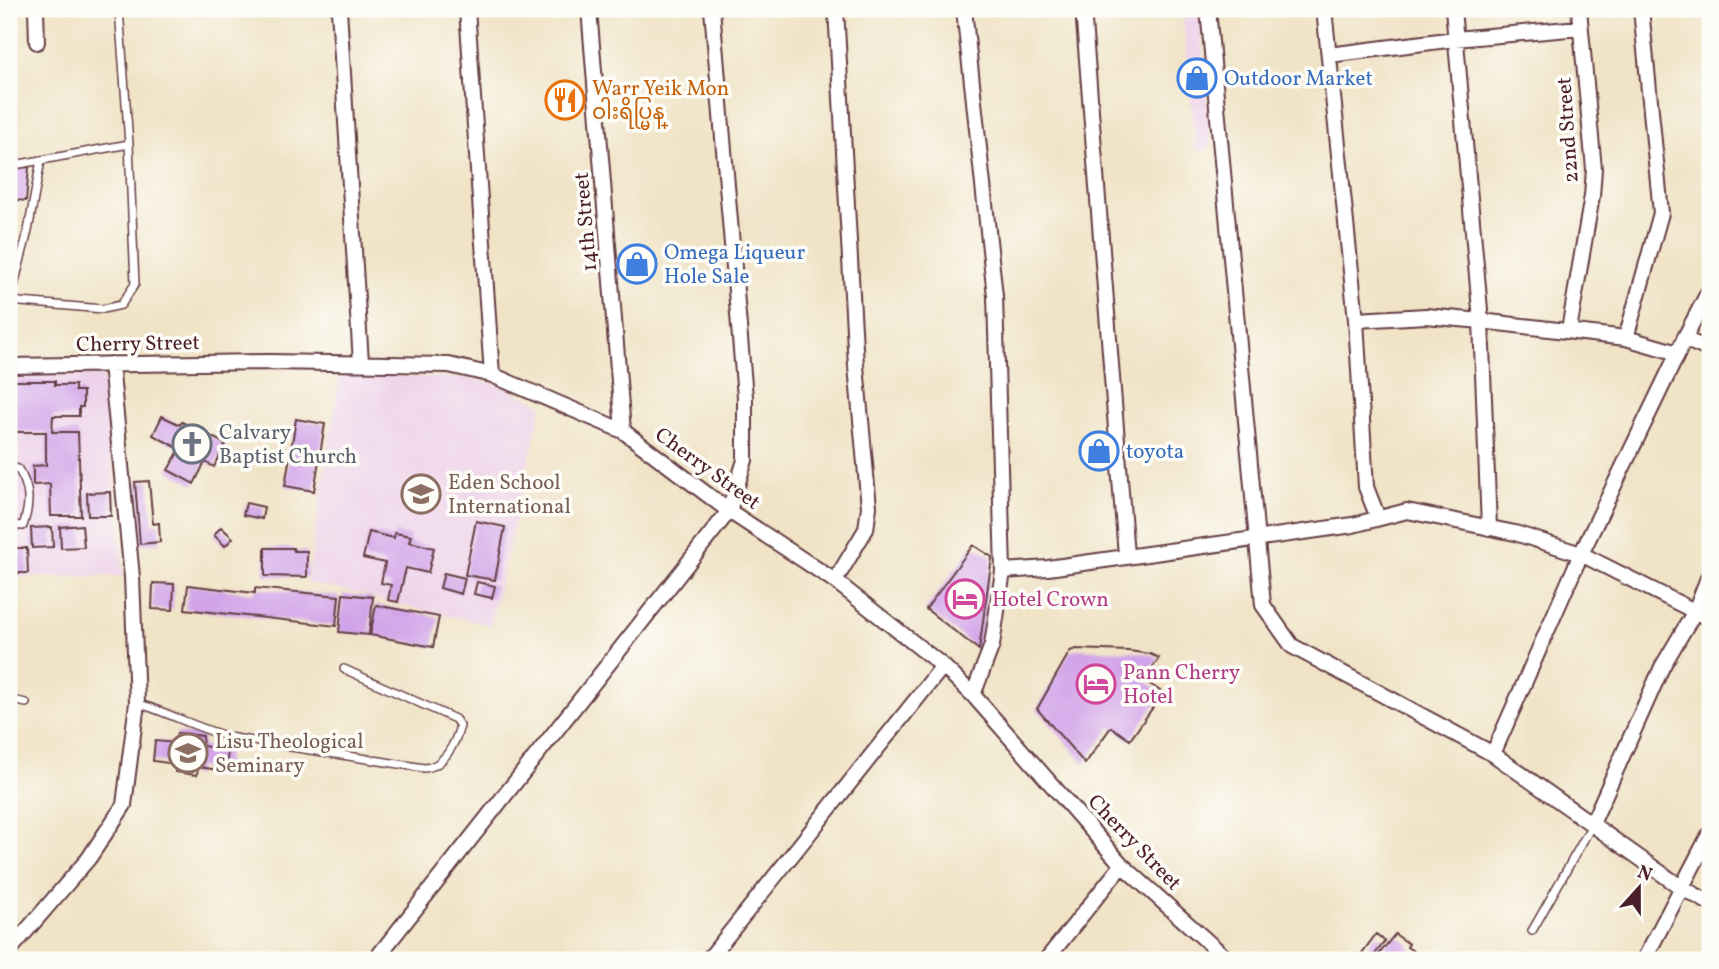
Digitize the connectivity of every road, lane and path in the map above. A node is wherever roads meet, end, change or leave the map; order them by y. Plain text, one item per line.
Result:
1 (36, 9) edge
2 (119, 9) edge
3 (339, 9) edge
4 (467, 9) edge
5 (589, 9) edge
6 (712, 9) edge
7 (836, 9) edge
8 (964, 9) edge
9 (1083, 9) edge
10 (1209, 9) edge
11 (1324, 9) edge
12 (1453, 9) edge
13 (1579, 9) edge
14 (1641, 9) edge
15 (1580, 28) junction
16 (1455, 39) junction
17 (37, 42) dead end
18 (1329, 55) junction
19 (129, 144) junction
20 (41, 160) junction
21 (9, 166) edge
22 (1710, 289) edge
23 (9, 301) edge
24 (1356, 320) junction
25 (1481, 321) junction
26 (1569, 330) junction
27 (1626, 338) junction
28 (1684, 339) junction
29 (1710, 350) edge
30 (1678, 353) junction
31 (361, 363) junction
32 (111, 364) junction
33 (9, 366) edge
34 (492, 375) junction
35 (623, 431) junction
36 (9, 467) edge
37 (729, 511) junction
38 (1378, 518) junction
39 (9, 525) edge
40 (1489, 528) junction
41 (1256, 539) junction
42 (1581, 554) junction
43 (1126, 555) junction
44 (1003, 571) junction
45 (1710, 573) edge
46 (835, 581) junction
47 (1695, 611) junction
48 (1710, 619) edge
49 (943, 666) junction
50 (344, 669) dead end
51 (973, 695) junction
52 (9, 699) edge
53 (26, 703) dead end
54 (137, 704) junction
55 (1493, 754) junction
56 (1592, 824) junction
57 (1710, 833) edge
58 (1122, 865) junction
59 (1682, 888) junction
60 (1710, 903) edge
61 (1532, 931) dead end
62 (9, 951) edge
63 (375, 960) edge
64 (708, 960) edge
65 (1046, 960) edge
66 (1228, 960) edge
67 (1644, 960) edge

1 - 17 street
2 - 19 lane
3 - 31 street
4 - 34 street
5 - 35 street, 14th Street
6 - 37 street
7 - 46 street
8 - 44 street
9 - 43 street
10 - 41 street
11 - 18 street
12 - 16 street
13 - 15 street, 22nd Street
14 - 27 street
15 - 16 street
15 - 26 street, 22nd Street
16 - 18 street
16 - 25 street
18 - 24 street
19 - 20 lane
19 - 23 lane
20 - 21 lane
20 - 23 lane
22 - 28 street
24 - 25 street
24 - 38 street
25 - 26 street
25 - 40 street
26 - 27 street
27 - 30 street
28 - 29 street
28 - 30 street
30 - 42 street
31 - 32 street, Cherry Street
31 - 34 street, Cherry Street
32 - 33 street, Cherry Street
32 - 54 street
34 - 35 street, Cherry Street
35 - 37 street, Cherry Street
36 - 39 lane
37 - 46 street, Cherry Street
37 - 63 street
38 - 40 street
38 - 41 street
40 - 42 street
41 - 43 street
41 - 55 street
42 - 47 street
42 - 55 street
43 - 44 street
44 - 51 street
45 - 47 street
46 - 49 street, Cherry Street
47 - 48 street
47 - 56 street
49 - 51 street, Cherry Street
49 - 64 street
50 - 54 lane
51 - 58 street, Cherry Street
52 - 53 lane
54 - 62 street
55 - 56 street
56 - 59 street
56 - 61 lane
57 - 59 street
58 - 65 street
58 - 66 street, Cherry Street
59 - 60 street
59 - 67 street

